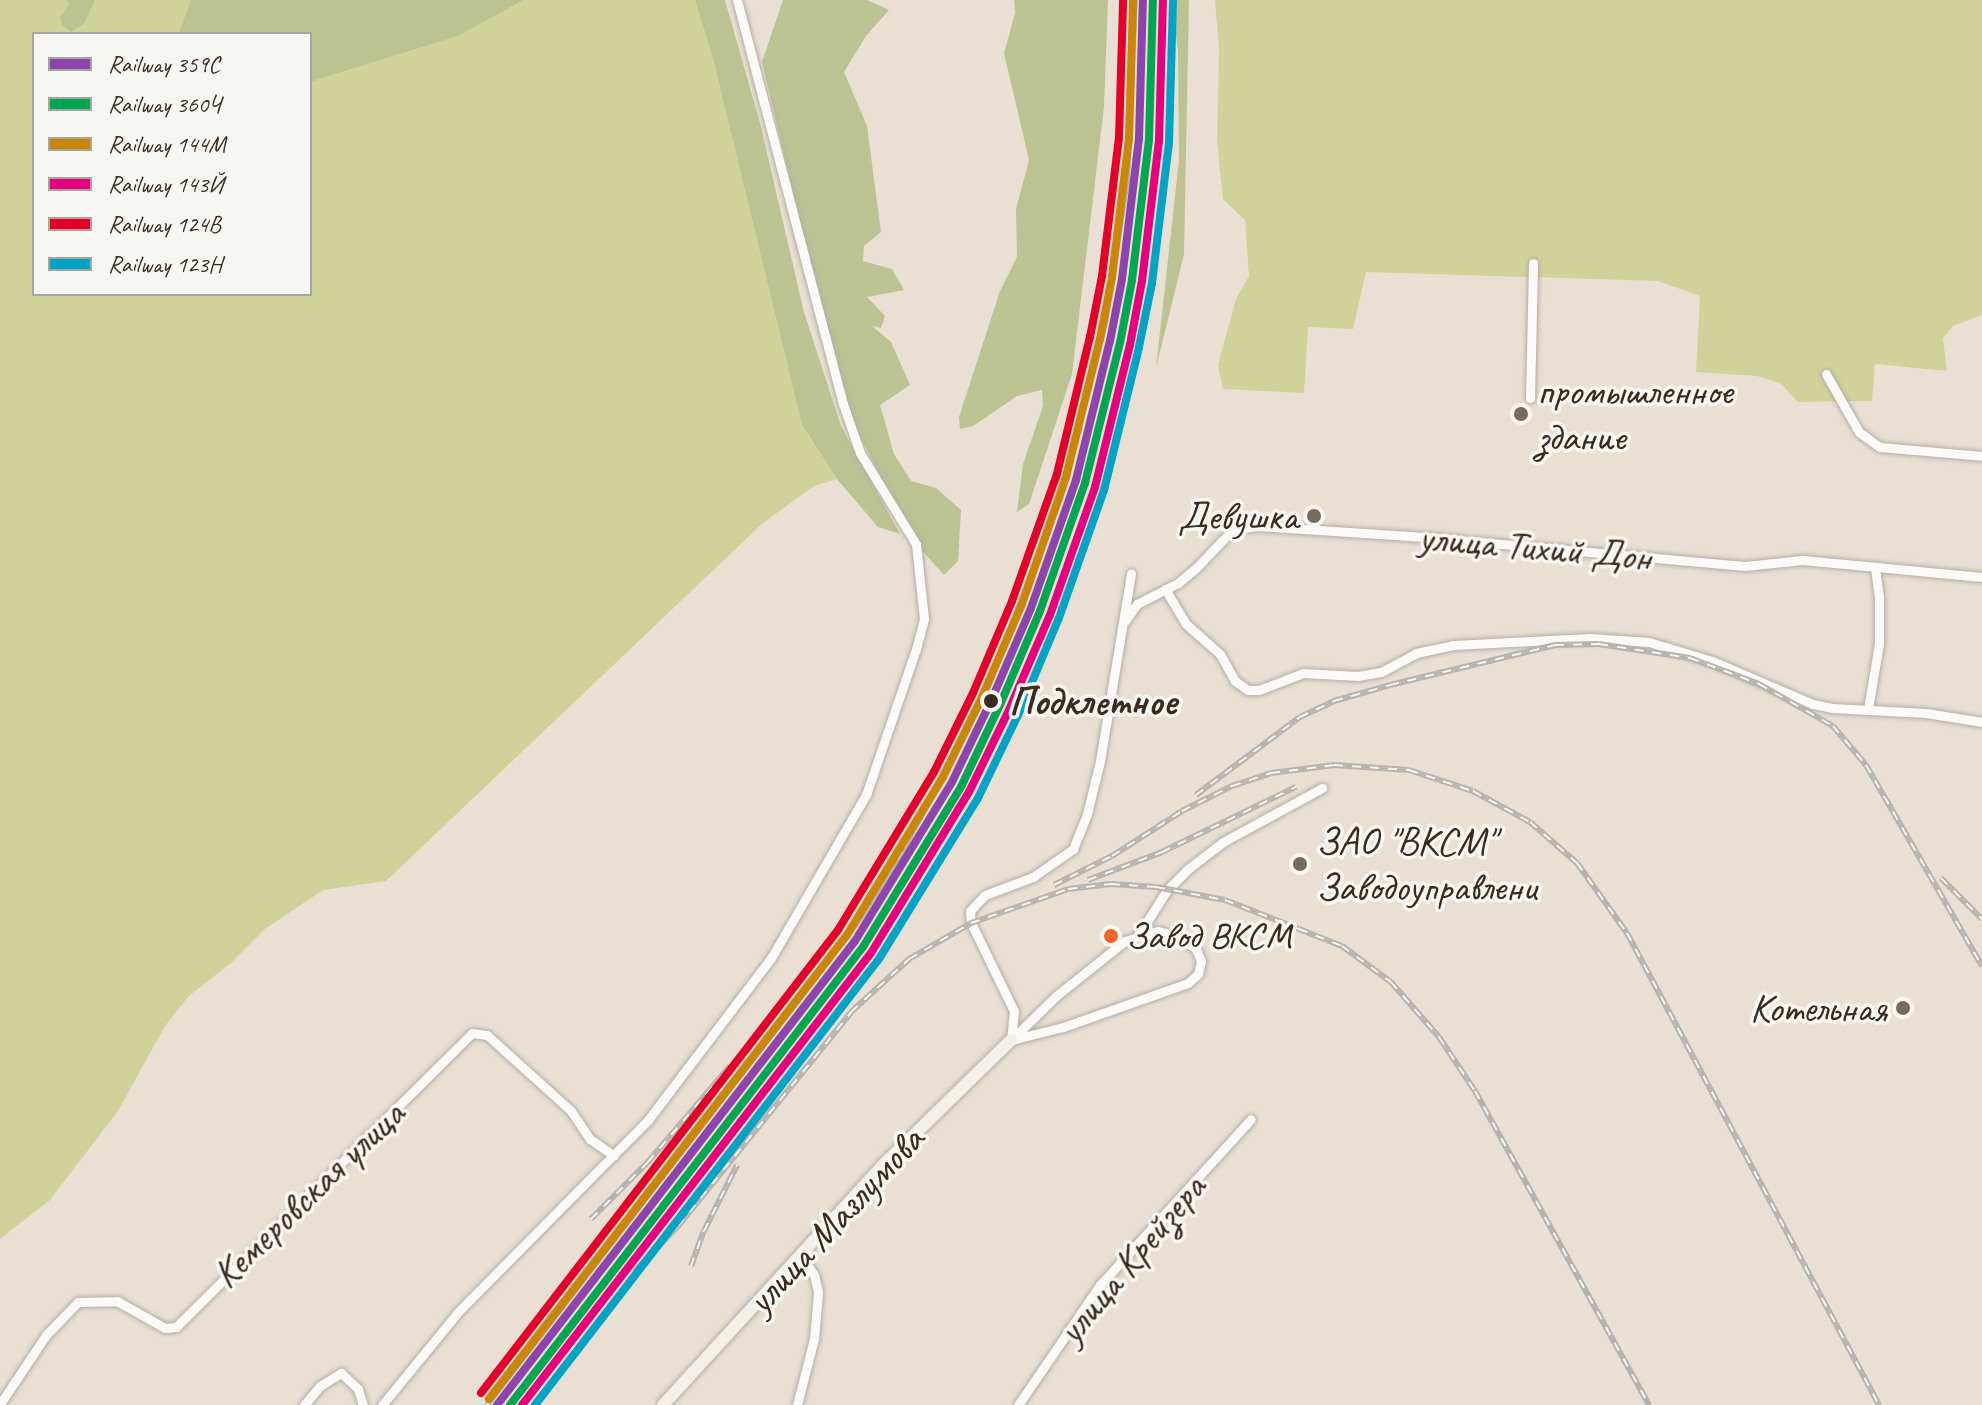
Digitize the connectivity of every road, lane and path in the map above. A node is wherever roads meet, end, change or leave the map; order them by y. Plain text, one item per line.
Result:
1 (737, 0) edge
2 (1533, 263) dead end
3 (1826, 374) dead end
4 (1530, 398) dead end
5 (1982, 456) edge
6 (1875, 569) junction
7 (1131, 574) dead end
8 (1982, 577) edge
9 (1165, 589) junction
10 (1125, 621) junction
11 (1868, 709) junction
12 (1982, 722) edge
13 (1322, 788) dead end
14 (1139, 934) junction
15 (1011, 1040) junction
16 (1251, 1119) dead end
17 (614, 1156) junction
18 (801, 1256) junction
19 (0, 1404) edge
20 (304, 1405) edge
21 (363, 1405) edge
22 (382, 1405) edge
23 (663, 1405) edge
24 (797, 1405) edge
25 (1018, 1405) edge

1 - 17 street
2 - 4 street
3 - 5 street
6 - 8 street, улица Тихий Дон
6 - 9 street, улица Тихий Дон
6 - 11 street
7 - 10 street
9 - 10 street, улица Тихий Дон
9 - 11 street
10 - 15 street
11 - 12 street
13 - 14 street
14 - 15 street
14 - 15 street
15 - 18 street, улица Мазлумова
16 - 25 street, улица Крейзера
17 - 19 street, Кемеровская улица
17 - 22 street
18 - 23 street, улица Мазлумова
18 - 24 street
20 - 21 street

